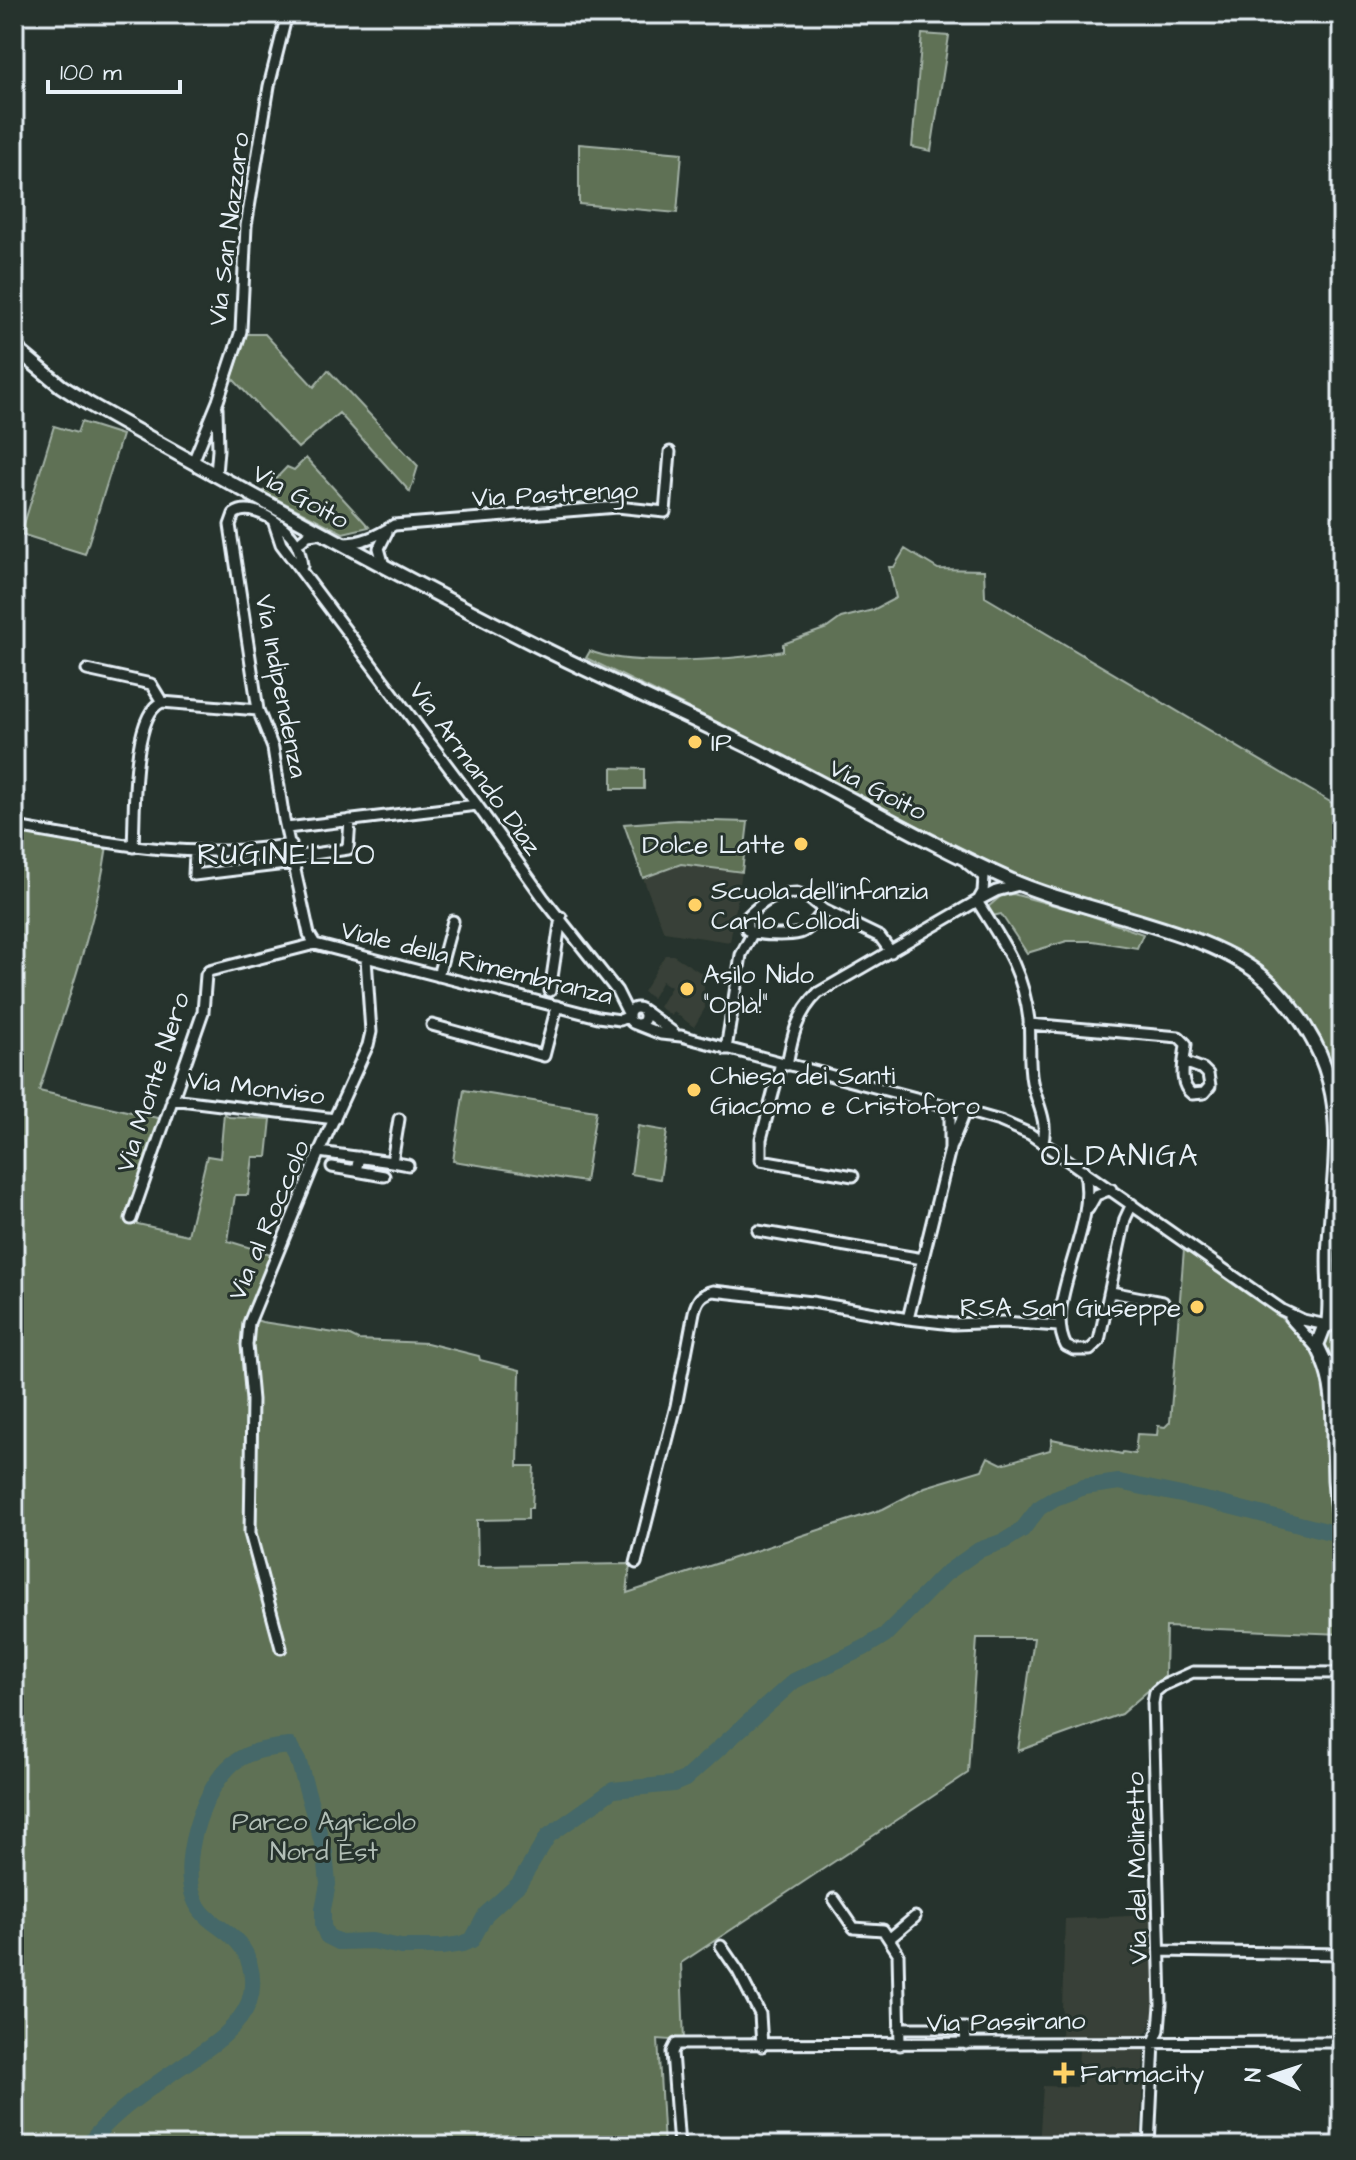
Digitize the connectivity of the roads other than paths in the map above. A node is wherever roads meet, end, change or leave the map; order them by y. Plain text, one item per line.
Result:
1 (287, 14) edge
2 (14, 347) edge
3 (218, 401) junction
4 (201, 442) junction
5 (218, 450) junction
6 (670, 452) dead end
7 (193, 462) junction
8 (216, 474) junction
9 (284, 511) junction
10 (296, 518) junction
11 (274, 523) junction
12 (388, 529) junction
13 (323, 533) junction
14 (341, 542) junction
15 (296, 547) junction
16 (385, 567) junction
17 (87, 670) dead end
18 (162, 702) junction
19 (258, 710) junction
20 (477, 805) junction
21 (350, 820) junction
22 (22, 828) dead end
23 (287, 828) junction
24 (291, 844) junction
25 (133, 847) junction
26 (195, 852) junction
27 (957, 854) junction
28 (294, 860) junction
29 (1021, 884) junction
30 (977, 901) junction
31 (824, 910) junction
32 (561, 917) junction
33 (453, 921) dead end
34 (752, 934) junction
35 (315, 944) junction
36 (891, 952) junction
37 (366, 958) junction
38 (438, 976) junction
39 (550, 991) dead end
40 (617, 991) junction
41 (557, 1006) junction
42 (642, 1009) junction
43 (630, 1018) junction
44 (1029, 1024) junction
45 (432, 1025) dead end
46 (681, 1036) junction
47 (726, 1049) junction
48 (1184, 1062) dead end
49 (784, 1064) junction
50 (172, 1099) junction
51 (945, 1106) junction
52 (965, 1111) junction
53 (335, 1119) junction
54 (399, 1119) dead end
55 (1339, 1129) edge
56 (1043, 1142) junction
57 (950, 1149) junction
58 (319, 1152) junction
59 (359, 1157) junction
60 (392, 1162) junction
61 (408, 1165) dead end
62 (332, 1167) dead end
63 (1084, 1170) junction
64 (356, 1171) junction
65 (384, 1176) dead end
66 (853, 1176) dead end
67 (1111, 1189) junction
68 (1132, 1204) junction
69 (1086, 1212) junction
70 (1337, 1216) edge
71 (131, 1219) dead end
72 (1342, 1228) edge
73 (758, 1231) dead end
74 (1330, 1236) junction
75 (923, 1259) junction
76 (1330, 1282) junction
77 (1111, 1292) junction
78 (1163, 1302) dead end
79 (1342, 1305) edge
80 (1282, 1310) junction
81 (908, 1319) junction
82 (1342, 1319) edge
83 (1328, 1324) junction
84 (1058, 1326) junction
85 (1320, 1355) junction
86 (1342, 1370) edge
87 (1342, 1388) edge
88 (1334, 1402) junction
89 (1339, 1490) edge
90 (1341, 1530) edge
91 (636, 1563) dead end
92 (281, 1648) dead end
93 (1342, 1673) edge
94 (834, 1899) dead end
95 (915, 1917) dead end
96 (889, 1939) junction
97 (721, 1946) dead end
98 (1160, 1951) junction
99 (1342, 1954) edge
100 (899, 2028) junction
101 (1154, 2042) junction
102 (1342, 2042) edge
103 (966, 2044) junction
104 (900, 2045) junction
105 (762, 2046) junction
106 (679, 2146) edge
107 (1149, 2146) edge

1 - 3 street, Via San Nazzaro
2 - 7 street, Via Goito
3 - 4 street, Via San Nazzaro
3 - 5 street, Via San Nazzaro
4 - 5 street
4 - 7 street, Via San Nazzaro
5 - 8 street, Via San Nazzaro
6 - 12 street, Via Pastrengo
7 - 8 street, Via Goito
8 - 9 street, Via Goito
9 - 10 street, Via Goito
9 - 11 street
10 - 13 street, Via Goito
10 - 15 street, Via Armando Diaz
11 - 15 street, Via Indipendenza
11 - 19 street, Via Indipendenza
12 - 14 street, Via Pastrengo
12 - 16 street
13 - 14 street, Via Goito
13 - 15 street
14 - 16 street, Via Goito
15 - 20 street, Via Armando Diaz
16 - 27 street, Via Goito
17 - 18 street
18 - 19 street
18 - 25 street
19 - 23 street, Via Indipendenza
20 - 21 street
20 - 32 street, Via Armando Diaz
21 - 23 street
21 - 28 street
22 - 25 street
23 - 24 street, Via Indipendenza
24 - 26 street
24 - 28 street, Via Indipendenza
25 - 26 street
26 - 28 street
27 - 29 street, Via Goito
27 - 30 street
28 - 35 street, Via Indipendenza
29 - 30 street
29 - 55 street, Via Goito
30 - 36 street
30 - 44 street
31 - 34 street
31 - 34 street
31 - 36 street
32 - 39 street
32 - 40 street, Via Armando Diaz
33 - 38 street
34 - 47 street
35 - 37 street, Viale della Rimembranza
35 - 50 street, Via Monte Nero
36 - 49 street
37 - 38 street, Viale della Rimembranza
37 - 53 street, Via al Roccolo
38 - 41 street, Viale della Rimembranza
40 - 42 street, Via Armando Diaz
40 - 43 street, Via Armando Diaz
41 - 43 street, Viale della Rimembranza
41 - 45 street
42 - 43 street
42 - 43 street
42 - 46 street, Via Armando Diaz
43 - 46 street, Via Armando Diaz
44 - 48 street
44 - 56 street
46 - 47 street, Via Armando Diaz
47 - 49 street, Via Armando Diaz
49 - 51 street, Via Armando Diaz
49 - 66 street
50 - 53 street, Via Monviso
50 - 71 street, Via Monte Nero
51 - 52 street, Via Armando Diaz
51 - 57 street
52 - 56 street, Via Armando Diaz
52 - 57 street
53 - 58 street, Via al Roccolo
54 - 60 street
55 - 70 street, Via Goito
56 - 63 street, Via Armando Diaz
57 - 75 street
58 - 59 street
58 - 92 street, Via al Roccolo
59 - 60 street
59 - 64 street
60 - 61 street
62 - 64 street
63 - 67 street, Via Armando Diaz
63 - 69 street
64 - 65 street
67 - 68 street, Via Armando Diaz
67 - 69 street
68 - 77 street
68 - 80 street, Via Armando Diaz
69 - 84 street
70 - 74 street, Via Goito
72 - 74 street
73 - 75 street
74 - 76 street, Via Goito
75 - 81 street
76 - 79 street, Via Goito
76 - 83 street, Via Goito
77 - 78 street
77 - 84 street
80 - 83 street, Via Armando Diaz
80 - 85 street, Via Armando Diaz
81 - 84 street
81 - 91 street
82 - 83 street
83 - 85 street, Via Goito
85 - 86 street
85 - 88 street
87 - 88 street
88 - 89 street
89 - 90 street
93 - 98 street, Via del Molinetto
94 - 96 street
95 - 96 street
96 - 100 street
97 - 105 street
98 - 99 street
98 - 101 street, Via del Molinetto
100 - 103 street
100 - 104 street
101 - 102 street, Via Passirano
101 - 103 street, Via Passirano
101 - 107 street, Via del Molinetto
103 - 104 street, Via Passirano
104 - 105 street, Via Passirano
105 - 106 street, Via Passirano

